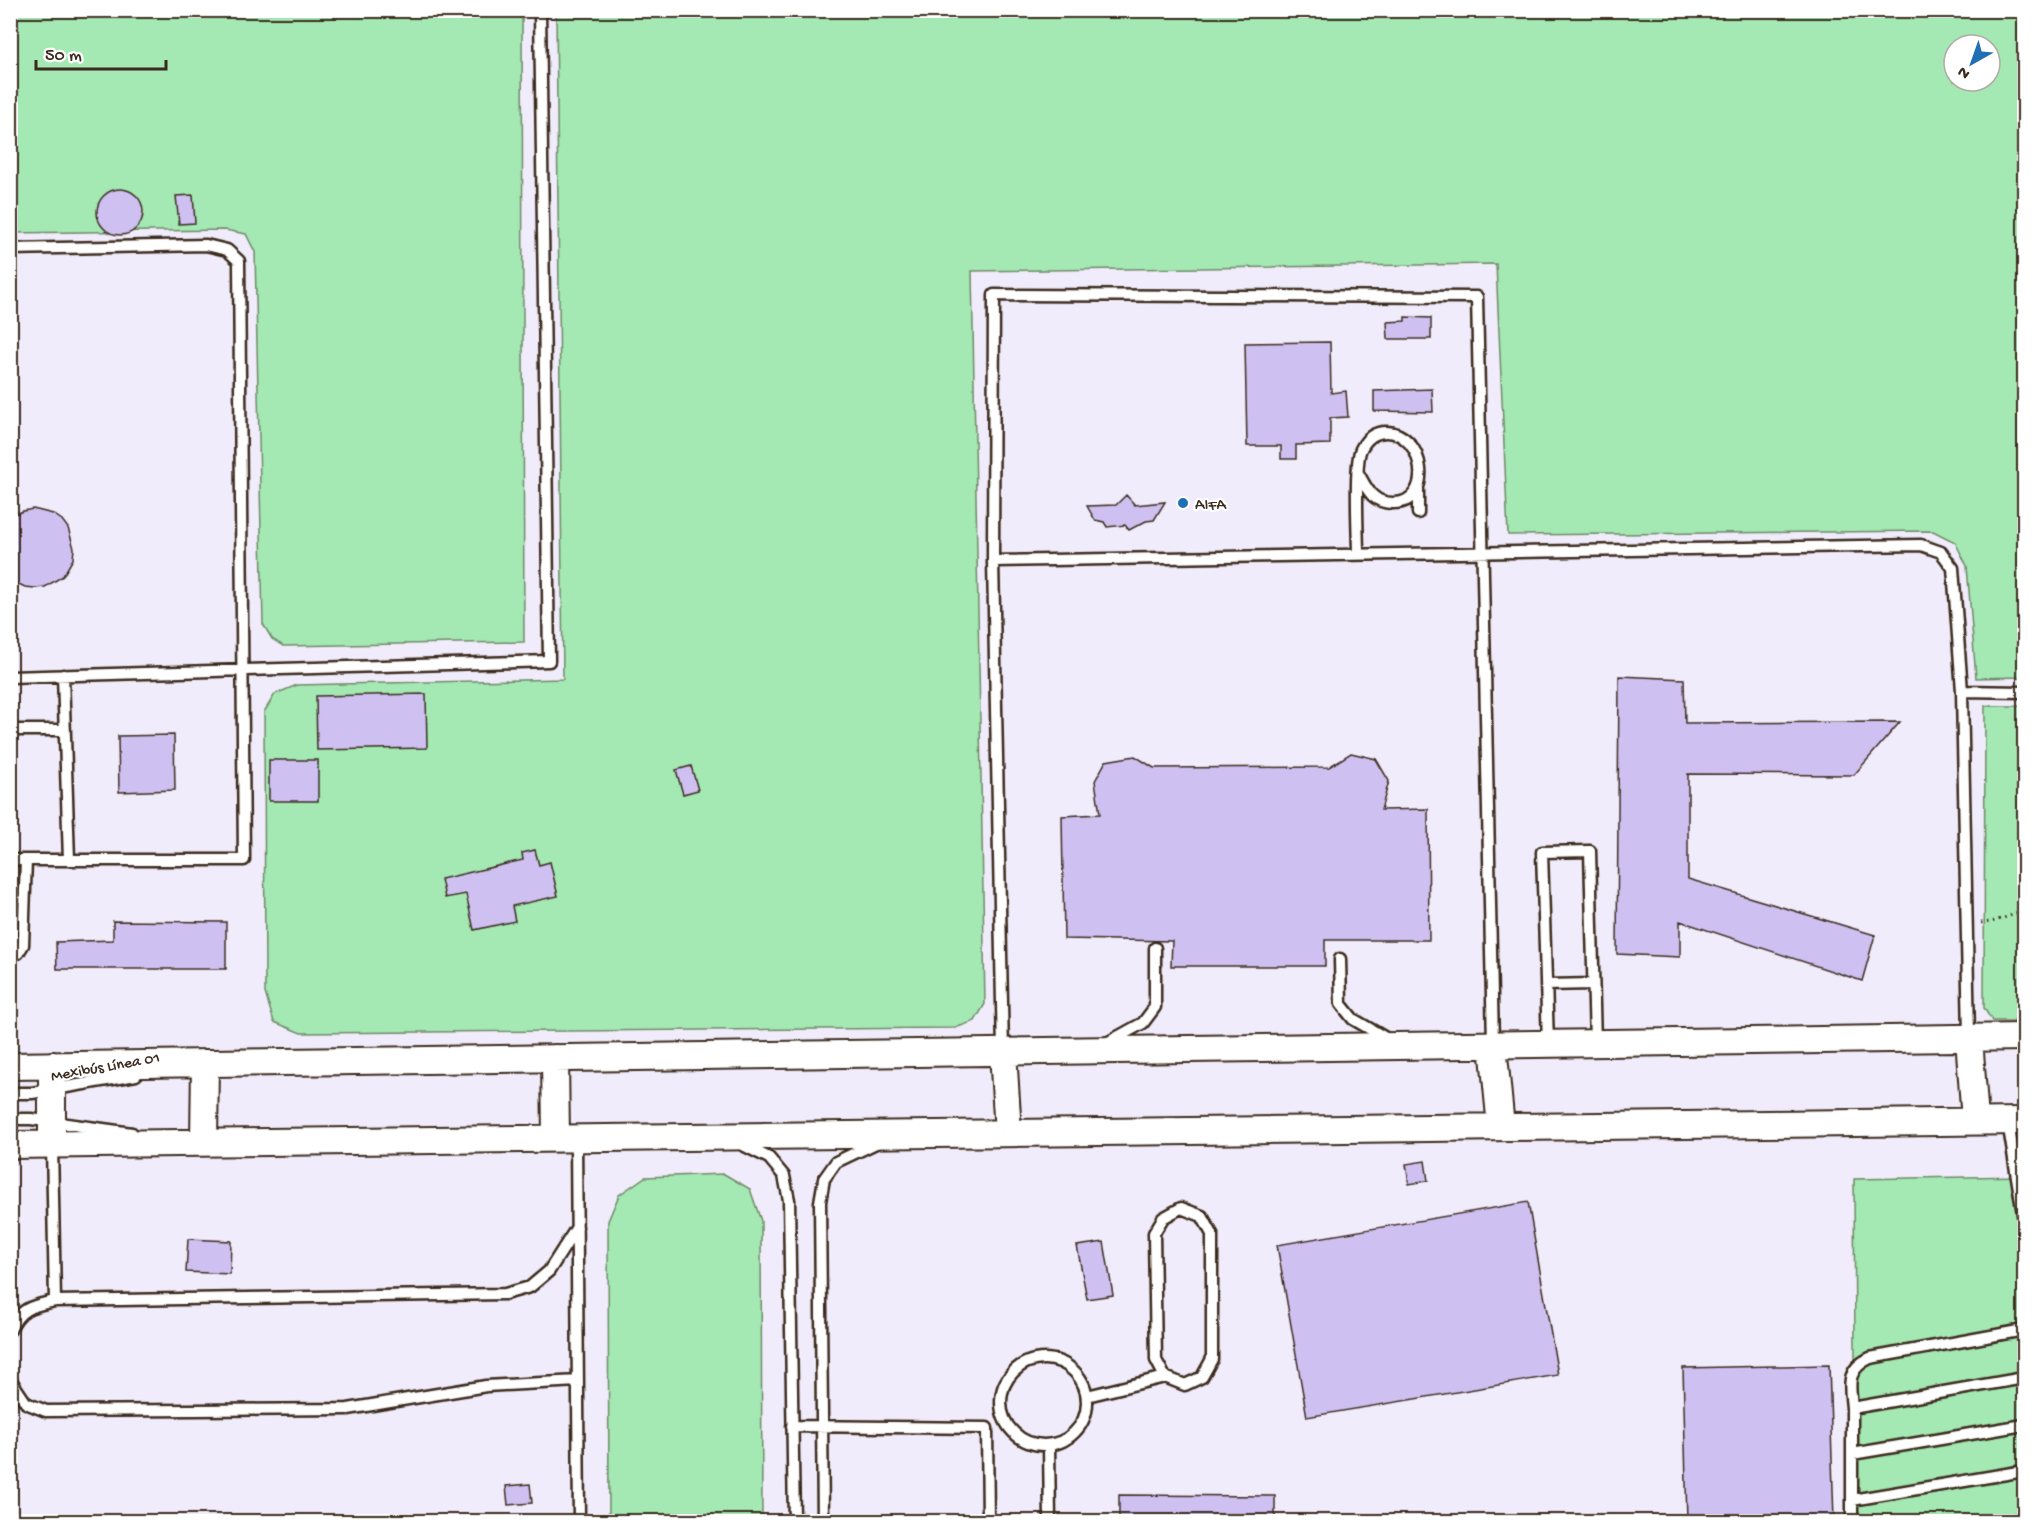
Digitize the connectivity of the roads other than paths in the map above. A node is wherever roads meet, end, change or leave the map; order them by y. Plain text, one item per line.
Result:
1 (540, 10) edge
2 (10, 249) edge
3 (1358, 473) junction
4 (1418, 487) junction
5 (1418, 513) dead end
6 (1482, 554) junction
7 (1358, 555) junction
8 (993, 561) junction
9 (242, 670) junction
10 (63, 675) junction
11 (10, 676) edge
12 (1962, 691) junction
13 (2025, 692) edge
14 (10, 730) edge
15 (65, 730) junction
16 (10, 860) edge
17 (26, 860) junction
18 (69, 860) junction
19 (1155, 948) dead end
20 (10, 956) edge
21 (1340, 959) dead end
22 (1593, 984) junction
23 (1546, 985) junction
24 (2025, 1037) edge
25 (1969, 1038) junction
26 (1594, 1043) junction
27 (1548, 1044) junction
28 (1493, 1045) junction
29 (1400, 1046) junction
30 (1094, 1050) junction
31 (1003, 1052) junction
32 (555, 1058) junction
33 (205, 1063) junction
34 (10, 1066) edge
35 (52, 1077) junction
36 (10, 1093) edge
37 (10, 1119) edge
38 (1975, 1121) junction
39 (2016, 1121) edge
40 (1501, 1127) junction
41 (52, 1133) junction
42 (1008, 1133) junction
43 (894, 1134) junction
44 (725, 1136) junction
45 (566, 1138) junction
46 (204, 1142) junction
47 (10, 1145) edge
48 (2025, 1220) edge
49 (577, 1227) junction
50 (55, 1301) junction
51 (10, 1330) edge
52 (2025, 1330) edge
53 (1165, 1377) junction
54 (2025, 1378) edge
55 (10, 1379) edge
56 (578, 1381) junction
57 (1087, 1396) junction
58 (1852, 1408) junction
59 (1003, 1415) junction
60 (2025, 1425) edge
61 (792, 1426) junction
62 (823, 1426) junction
63 (987, 1428) junction
64 (1049, 1445) junction
65 (1852, 1454) junction
66 (2025, 1471) edge
67 (1852, 1500) junction
68 (2025, 1518) edge
69 (579, 1521) edge
70 (794, 1521) edge
71 (823, 1521) edge
72 (988, 1521) edge
73 (1050, 1521) edge
74 (1852, 1521) edge
75 (2005, 1521) edge

1 - 9 lane
2 - 9 lane
3 - 4 lane
3 - 4 lane
3 - 7 lane
4 - 5 lane
6 - 7 lane
6 - 8 lane
6 - 12 lane
6 - 28 lane
7 - 8 lane
8 - 31 lane
9 - 10 lane
9 - 18 lane
10 - 11 lane
10 - 15 lane
12 - 13 lane
12 - 25 lane
14 - 15 lane
15 - 18 lane
16 - 17 lane
17 - 18 lane
17 - 20 lane
19 - 30 lane
21 - 29 lane
22 - 23 lane
22 - 23 lane
22 - 26 lane
23 - 27 lane
24 - 25 street
25 - 26 street
25 - 38 street
26 - 27 street
27 - 28 street
28 - 29 street
28 - 40 street
29 - 30 street
30 - 31 street
31 - 32 street
31 - 42 street
32 - 33 street
32 - 45 street
33 - 35 street
33 - 46 street
34 - 35 street
35 - 36 lane, Mexibús Línea 01
35 - 41 street
37 - 41 lane
38 - 39 street
38 - 40 street
39 - 48 lane
40 - 42 street
41 - 46 street
41 - 47 street
41 - 50 lane
42 - 43 street
43 - 44 street
43 - 62 lane
44 - 45 street
44 - 61 lane
45 - 46 street
45 - 49 lane
49 - 50 lane
49 - 56 lane
50 - 51 lane
52 - 58 lane
53 - 53 lane
53 - 57 lane
54 - 58 lane
55 - 56 lane
56 - 69 lane
57 - 59 lane
57 - 64 lane
58 - 65 lane
59 - 63 lane
59 - 64 lane
60 - 65 lane
61 - 62 lane
61 - 70 lane
62 - 63 lane
62 - 71 lane
63 - 72 lane
64 - 73 lane
65 - 67 lane
66 - 67 lane
67 - 74 lane
68 - 75 lane

